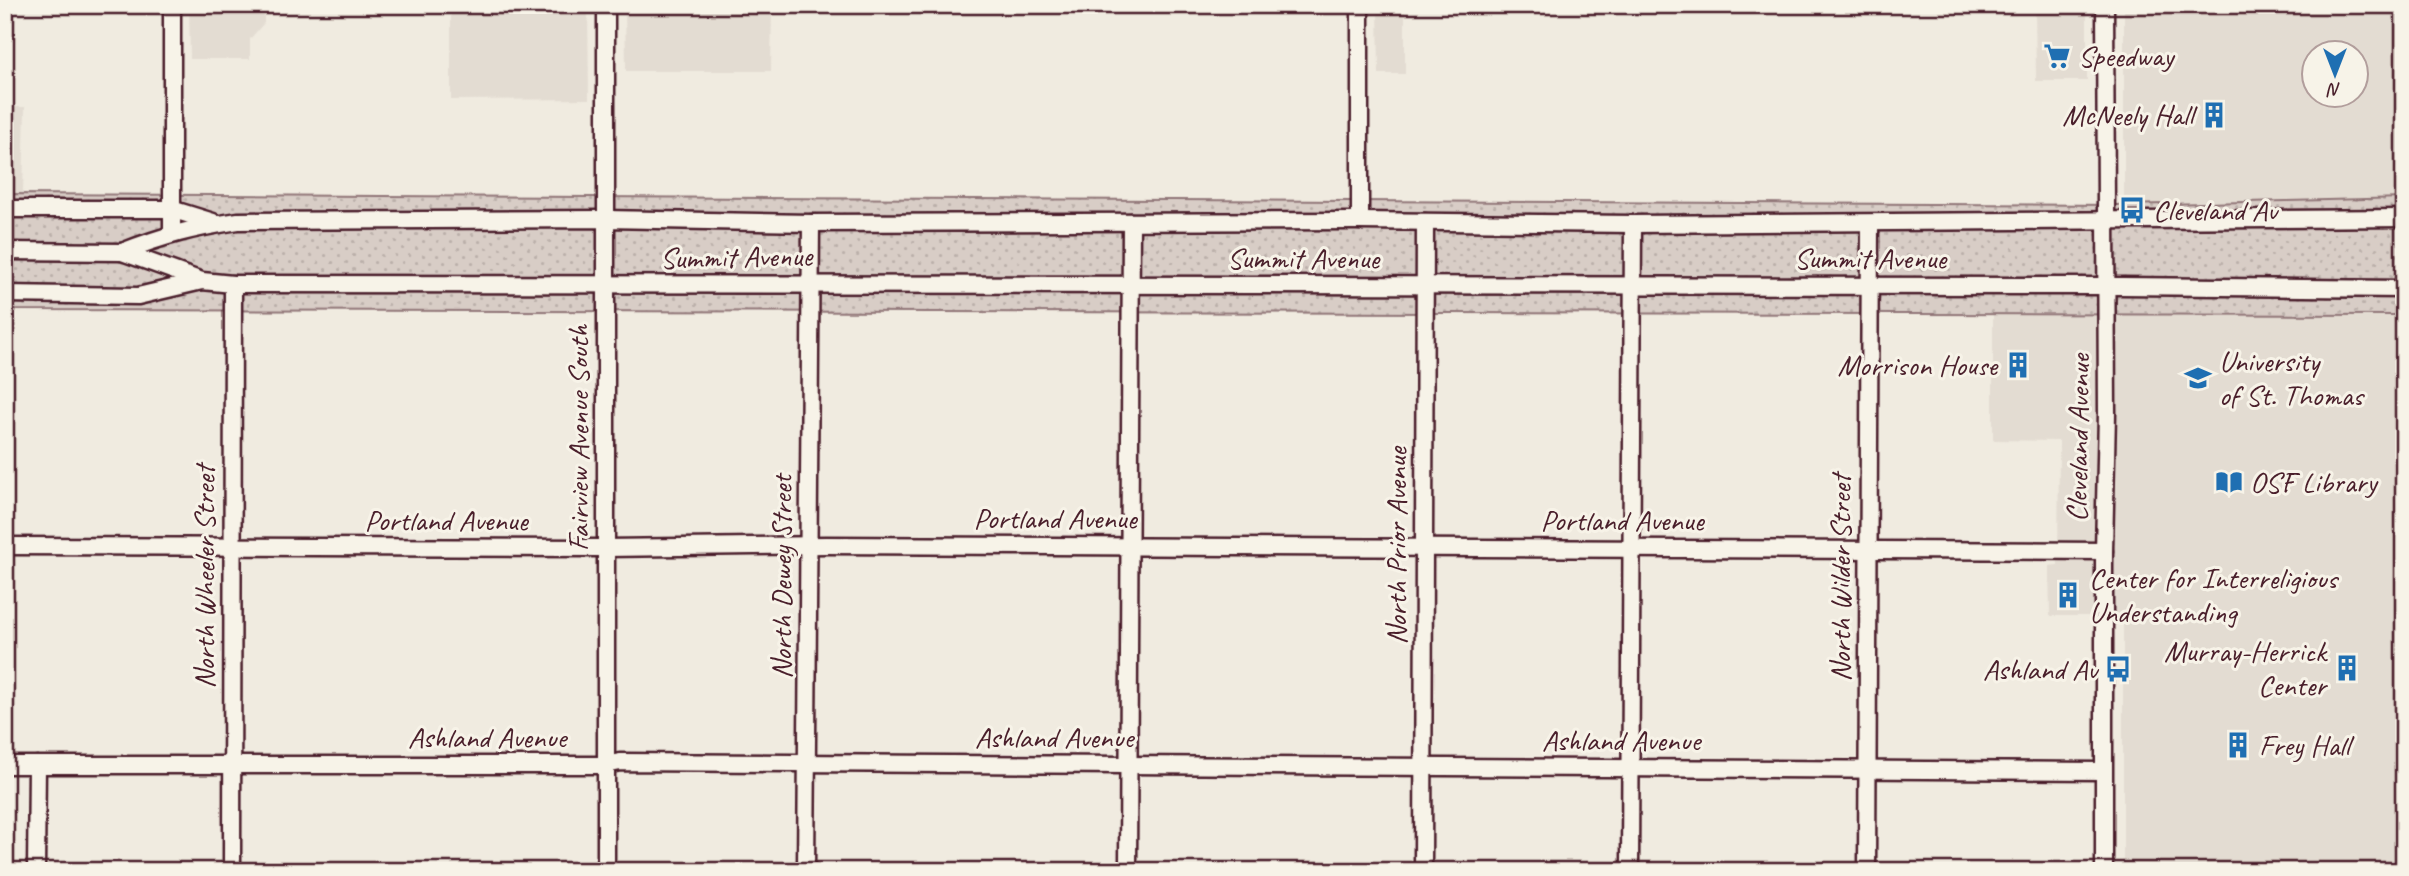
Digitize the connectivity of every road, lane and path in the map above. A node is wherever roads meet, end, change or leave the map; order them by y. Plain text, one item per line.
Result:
1 (172, 5) edge
2 (606, 5) edge
3 (1360, 5) edge
4 (2105, 5) edge
5 (5, 209) edge
6 (172, 209) junction
7 (2404, 218) edge
8 (606, 219) junction
9 (1360, 221) junction
10 (1131, 222) junction
11 (1425, 222) junction
12 (2105, 222) junction
13 (811, 223) junction
14 (219, 224) junction
15 (1633, 224) junction
16 (1870, 224) junction
17 (172, 233) junction
18 (5, 251) edge
19 (122, 252) junction
20 (202, 281) junction
21 (233, 284) junction
22 (811, 284) junction
23 (1131, 285) junction
24 (606, 286) junction
25 (1633, 286) junction
26 (1871, 286) junction
27 (2105, 286) junction
28 (1426, 287) junction
29 (2404, 289) edge
30 (5, 294) edge
31 (5, 546) edge
32 (809, 546) junction
33 (1129, 546) junction
34 (233, 547) junction
35 (606, 548) junction
36 (1424, 548) junction
37 (1631, 548) junction
38 (1868, 550) junction
39 (2104, 551) junction
40 (807, 763) junction
41 (232, 764) junction
42 (5, 765) edge
43 (37, 765) junction
44 (606, 765) junction
45 (1128, 765) junction
46 (1423, 768) junction
47 (1631, 768) junction
48 (1866, 769) junction
49 (2103, 771) junction
50 (36, 871) edge
51 (232, 871) edge
52 (606, 871) edge
53 (806, 871) edge
54 (1128, 871) edge
55 (1423, 871) edge
56 (1630, 871) edge
57 (1867, 871) edge
58 (2104, 871) edge

1 - 6 street
2 - 8 street, Fairview Avenue South
3 - 9 street
4 - 12 street, Cleveland Avenue
5 - 6 street, Summit Avenue
6 - 14 street, Summit Avenue
6 - 17 street
7 - 12 street, Summit Avenue
8 - 13 street, Summit Avenue
8 - 14 street, Summit Avenue
8 - 24 street, Fairview Avenue South
9 - 10 street, Summit Avenue
9 - 11 street, Summit Avenue
10 - 13 street, Summit Avenue
10 - 23 street
11 - 15 street, Summit Avenue
11 - 28 street, North Prior Avenue
12 - 16 street, Summit Avenue
12 - 27 street, Cleveland Avenue
13 - 22 street, North Dewey Street
14 - 17 street, Summit Avenue
15 - 16 street, Summit Avenue
15 - 25 street
16 - 26 street, North Wilder Street
17 - 19 street, Summit Avenue
18 - 19 street, Summit Avenue
19 - 20 street, Summit Avenue
20 - 21 street, Summit Avenue
20 - 30 street, Summit Avenue
21 - 24 street, Summit Avenue
21 - 34 street, North Wheeler Street
22 - 23 street, Summit Avenue
22 - 24 street, Summit Avenue
22 - 32 street, North Dewey Street
23 - 28 street, Summit Avenue
23 - 33 street
24 - 35 street, Fairview Avenue South
25 - 26 street, Summit Avenue
25 - 28 street, Summit Avenue
25 - 37 street
26 - 27 street, Summit Avenue
26 - 38 street, North Wilder Street
27 - 29 street, Summit Avenue
27 - 39 street, Cleveland Avenue
28 - 36 street, North Prior Avenue
31 - 34 street, Portland Avenue
32 - 33 street, Portland Avenue
32 - 35 street, Portland Avenue
32 - 40 street, North Dewey Street
33 - 36 street, Portland Avenue
33 - 45 street
34 - 35 street, Portland Avenue
34 - 41 street, North Wheeler Street
35 - 44 street, Fairview Avenue South
36 - 37 street, Portland Avenue
36 - 46 street, North Prior Avenue
37 - 38 street, Portland Avenue
37 - 47 street
38 - 39 street, Portland Avenue
38 - 48 street, North Wilder Street
39 - 49 street, Cleveland Avenue
40 - 44 street, Ashland Avenue
40 - 45 street, Ashland Avenue
40 - 53 street, North Dewey Street
41 - 43 street, Ashland Avenue
41 - 44 street, Ashland Avenue
41 - 51 street, North Wheeler Street
42 - 43 street, Ashland Avenue
43 - 50 street
44 - 52 street, Fairview Avenue South
45 - 46 street, Ashland Avenue
45 - 54 street
46 - 47 street, Ashland Avenue
46 - 55 street, North Prior Avenue
47 - 48 street, Ashland Avenue
47 - 56 street
48 - 49 street, Ashland Avenue
48 - 57 street, North Wilder Street
49 - 58 street, Cleveland Avenue

